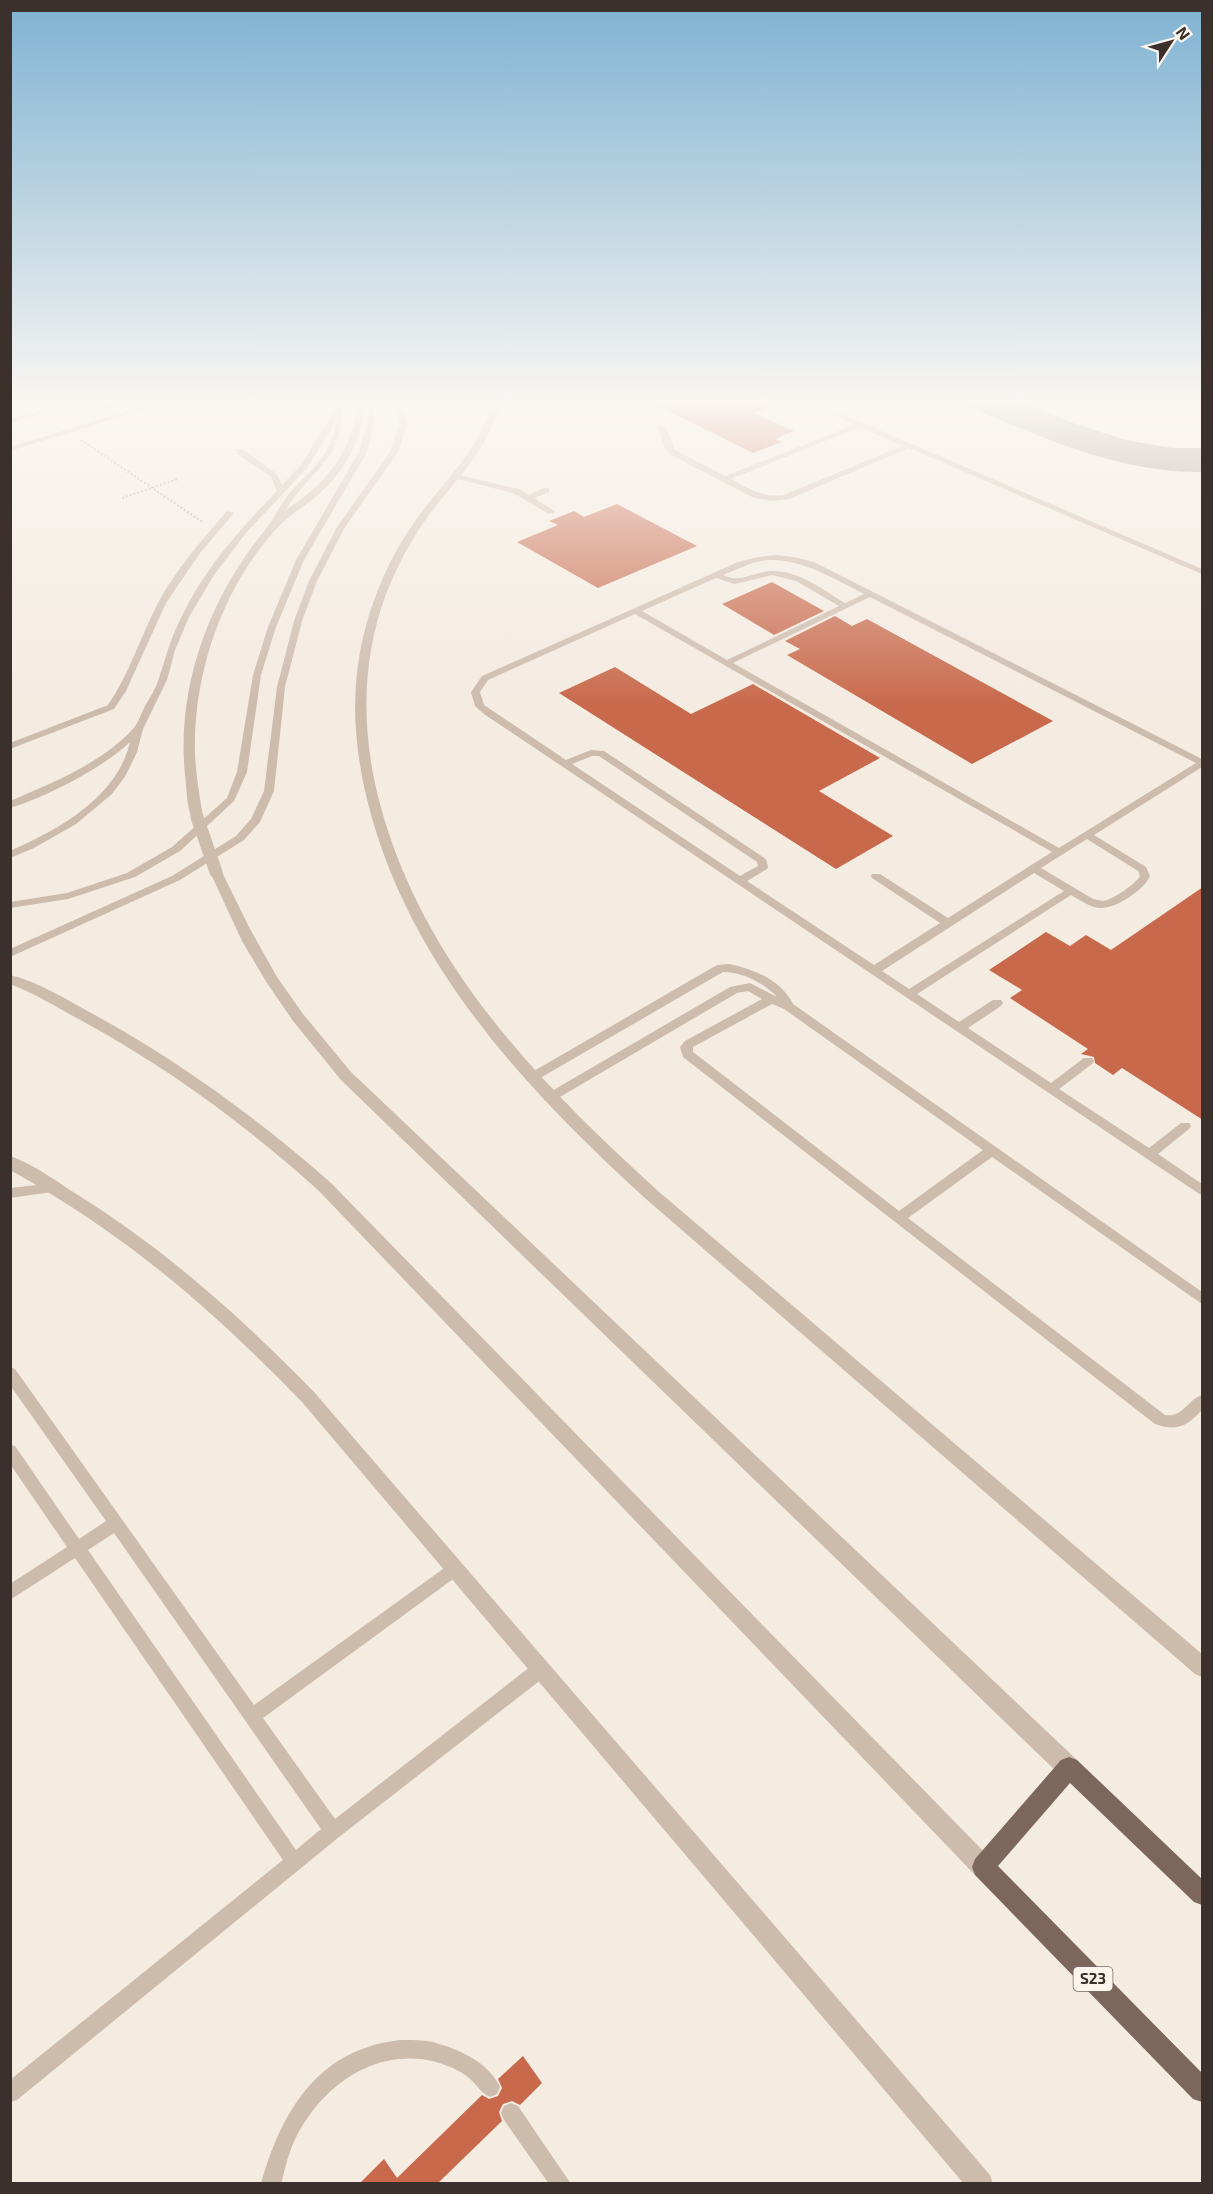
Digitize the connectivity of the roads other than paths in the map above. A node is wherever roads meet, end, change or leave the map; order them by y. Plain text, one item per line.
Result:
1 (270, 501) edge
2 (287, 501) edge
3 (304, 501) edge
4 (334, 501) edge
5 (359, 501) edge
6 (435, 501) edge
7 (535, 501) edge
8 (1038, 501) edge
9 (552, 512) dead end
10 (230, 513) dead end
11 (273, 526) junction
12 (824, 570) junction
13 (1203, 572) edge
14 (716, 575) junction
15 (798, 580) junction
16 (870, 594) junction
17 (844, 606) junction
18 (635, 611) junction
19 (727, 663) junction
20 (138, 729) junction
21 (10, 746) edge
22 (1203, 763) edge
23 (565, 764) junction
24 (10, 805) edge
25 (1086, 835) junction
26 (1059, 852) junction
27 (10, 855) edge
28 (1034, 868) junction
29 (876, 876) dead end
30 (740, 881) junction
31 (1072, 890) junction
32 (10, 905) edge
33 (948, 923) junction
34 (10, 954) edge
35 (873, 971) junction
36 (14, 980) edge
37 (909, 994) junction
38 (771, 999) junction
39 (997, 1003) dead end
40 (788, 1006) junction
41 (959, 1028) junction
42 (1088, 1061) dead end
43 (531, 1078) junction
44 (1051, 1089) junction
45 (549, 1098) junction
46 (1185, 1126) dead end
47 (992, 1150) junction
48 (1149, 1155) junction
49 (10, 1162) edge
50 (55, 1188) junction
51 (1203, 1190) edge
52 (10, 1192) edge
53 (899, 1218) junction
54 (1203, 1299) edge
55 (10, 1373) edge
56 (1203, 1401) edge
57 (10, 1451) edge
58 (116, 1524) junction
59 (78, 1549) junction
60 (456, 1569) junction
61 (10, 1593) edge
62 (1203, 1667) edge
63 (541, 1669) junction
64 (252, 1716) junction
65 (1069, 1768) junction
66 (333, 1831) junction
67 (295, 1863) junction
68 (983, 1867) junction
69 (1203, 1894) edge
70 (490, 2086) dead end
71 (1203, 2090) edge
72 (10, 2093) edge
73 (511, 2113) dead end
74 (271, 2184) edge
75 (561, 2184) edge
76 (981, 2184) edge

1 - 20 lane
2 - 11 lane
3 - 11 street
4 - 32 lane
5 - 34 lane
6 - 43 street
7 - 9 lane
8 - 13 lane
10 - 21 lane
11 - 65 street, bridge
12 - 14 lane
12 - 15 lane
12 - 16 lane
14 - 15 lane
14 - 18 lane
15 - 17 lane
16 - 17 lane
16 - 22 lane
17 - 19 lane
18 - 19 lane
18 - 23 lane
19 - 26 lane
20 - 24 lane
20 - 27 lane
22 - 25 lane
23 - 30 lane
23 - 30 lane
25 - 26 lane
25 - 31 lane
26 - 28 lane
28 - 31 lane
28 - 33 lane
29 - 33 lane
30 - 35 lane
31 - 37 lane
33 - 35 lane
35 - 37 lane
36 - 68 street
37 - 41 lane
38 - 40 lane
38 - 45 lane
38 - 53 lane
39 - 41 lane
40 - 43 lane
40 - 47 lane
41 - 44 lane
42 - 44 lane
43 - 45 street
44 - 48 lane
45 - 62 street
46 - 48 lane
47 - 53 lane
47 - 54 lane
48 - 51 lane
49 - 50 street
50 - 52 lane
50 - 60 street
53 - 56 lane
55 - 58 lane
57 - 59 lane
58 - 59 lane
58 - 64 lane
59 - 61 lane
59 - 67 lane
60 - 63 street
60 - 64 lane
63 - 66 lane
63 - 76 street
64 - 66 lane
65 - 68 main road
65 - 69 main road
66 - 67 lane
67 - 72 lane
68 - 71 main road, S23
70 - 74 lane
73 - 75 lane

